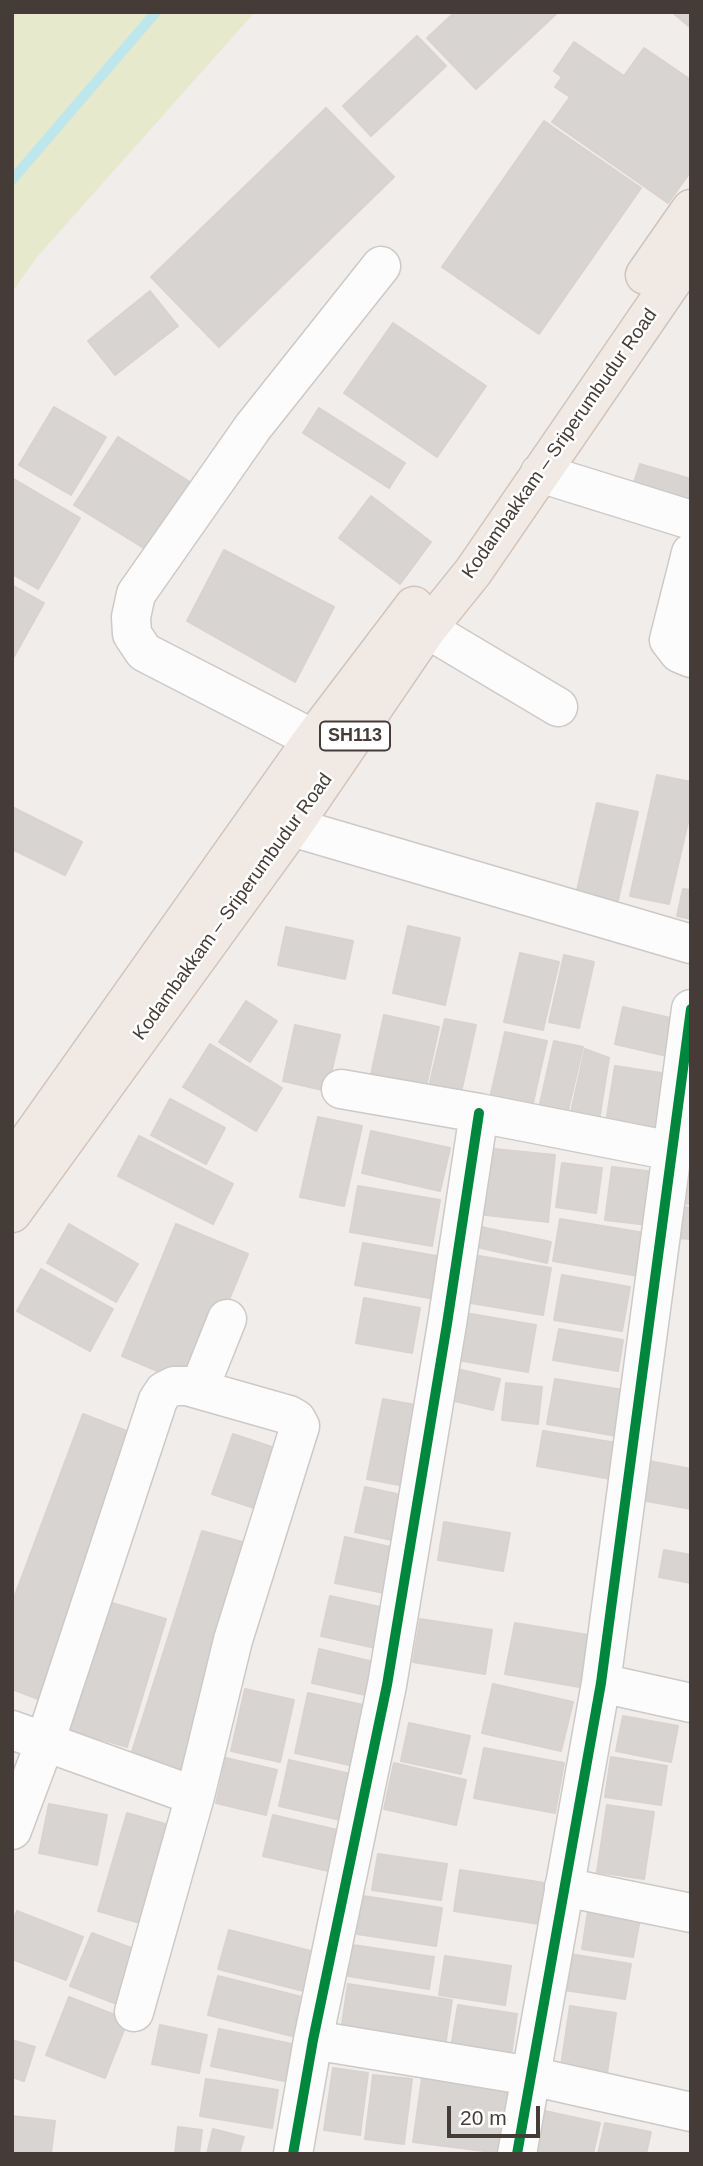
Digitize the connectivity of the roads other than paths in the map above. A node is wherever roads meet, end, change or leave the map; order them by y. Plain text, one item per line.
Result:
1 (691, 209) edge
2 (382, 267) dead end
3 (684, 276) edge
4 (540, 473) junction
5 (691, 520) edge
6 (691, 553) edge
7 (427, 629) junction
8 (691, 658) edge
9 (558, 707) dead end
10 (313, 739) junction
11 (277, 820) junction
12 (691, 944) edge
13 (691, 1009) edge
14 (341, 1088) dead end
15 (479, 1113) junction
16 (672, 1151) junction
17 (12, 1164) edge
18 (12, 1213) edge
19 (227, 1319) dead end
20 (199, 1389) junction
21 (601, 1683) junction
22 (691, 1703) edge
23 (28, 1736) edge
24 (195, 1796) junction
25 (12, 1830) edge
26 (564, 1886) junction
27 (691, 1913) edge
28 (134, 2012) dead end
29 (313, 2040) junction
30 (531, 2076) junction
31 (691, 2112) edge
32 (293, 2154) edge
33 (517, 2154) edge

1 - 10 main road, Kodambakkam – Sriperumbudur Road / SH113
2 - 10 street
3 - 4 main road, Kodambakkam – Sriperumbudur Road / SH113
4 - 5 street
4 - 7 main road, Kodambakkam – Sriperumbudur Road / SH113
6 - 8 street
7 - 9 street
7 - 11 main road, Kodambakkam – Sriperumbudur Road / SH113
10 - 11 main road, Kodambakkam – Sriperumbudur Road / SH113
11 - 12 street
11 - 17 main road, Kodambakkam – Sriperumbudur Road / SH113
11 - 18 main road, Kodambakkam – Sriperumbudur Road / SH113
13 - 16 street
14 - 15 street
15 - 16 street
15 - 29 street
16 - 21 street
19 - 20 street
20 - 23 street
20 - 24 street
21 - 22 street
21 - 26 street
23 - 24 street
23 - 25 street
24 - 28 street
26 - 27 street
26 - 30 street
29 - 30 street
29 - 32 street
30 - 31 street
30 - 33 street

